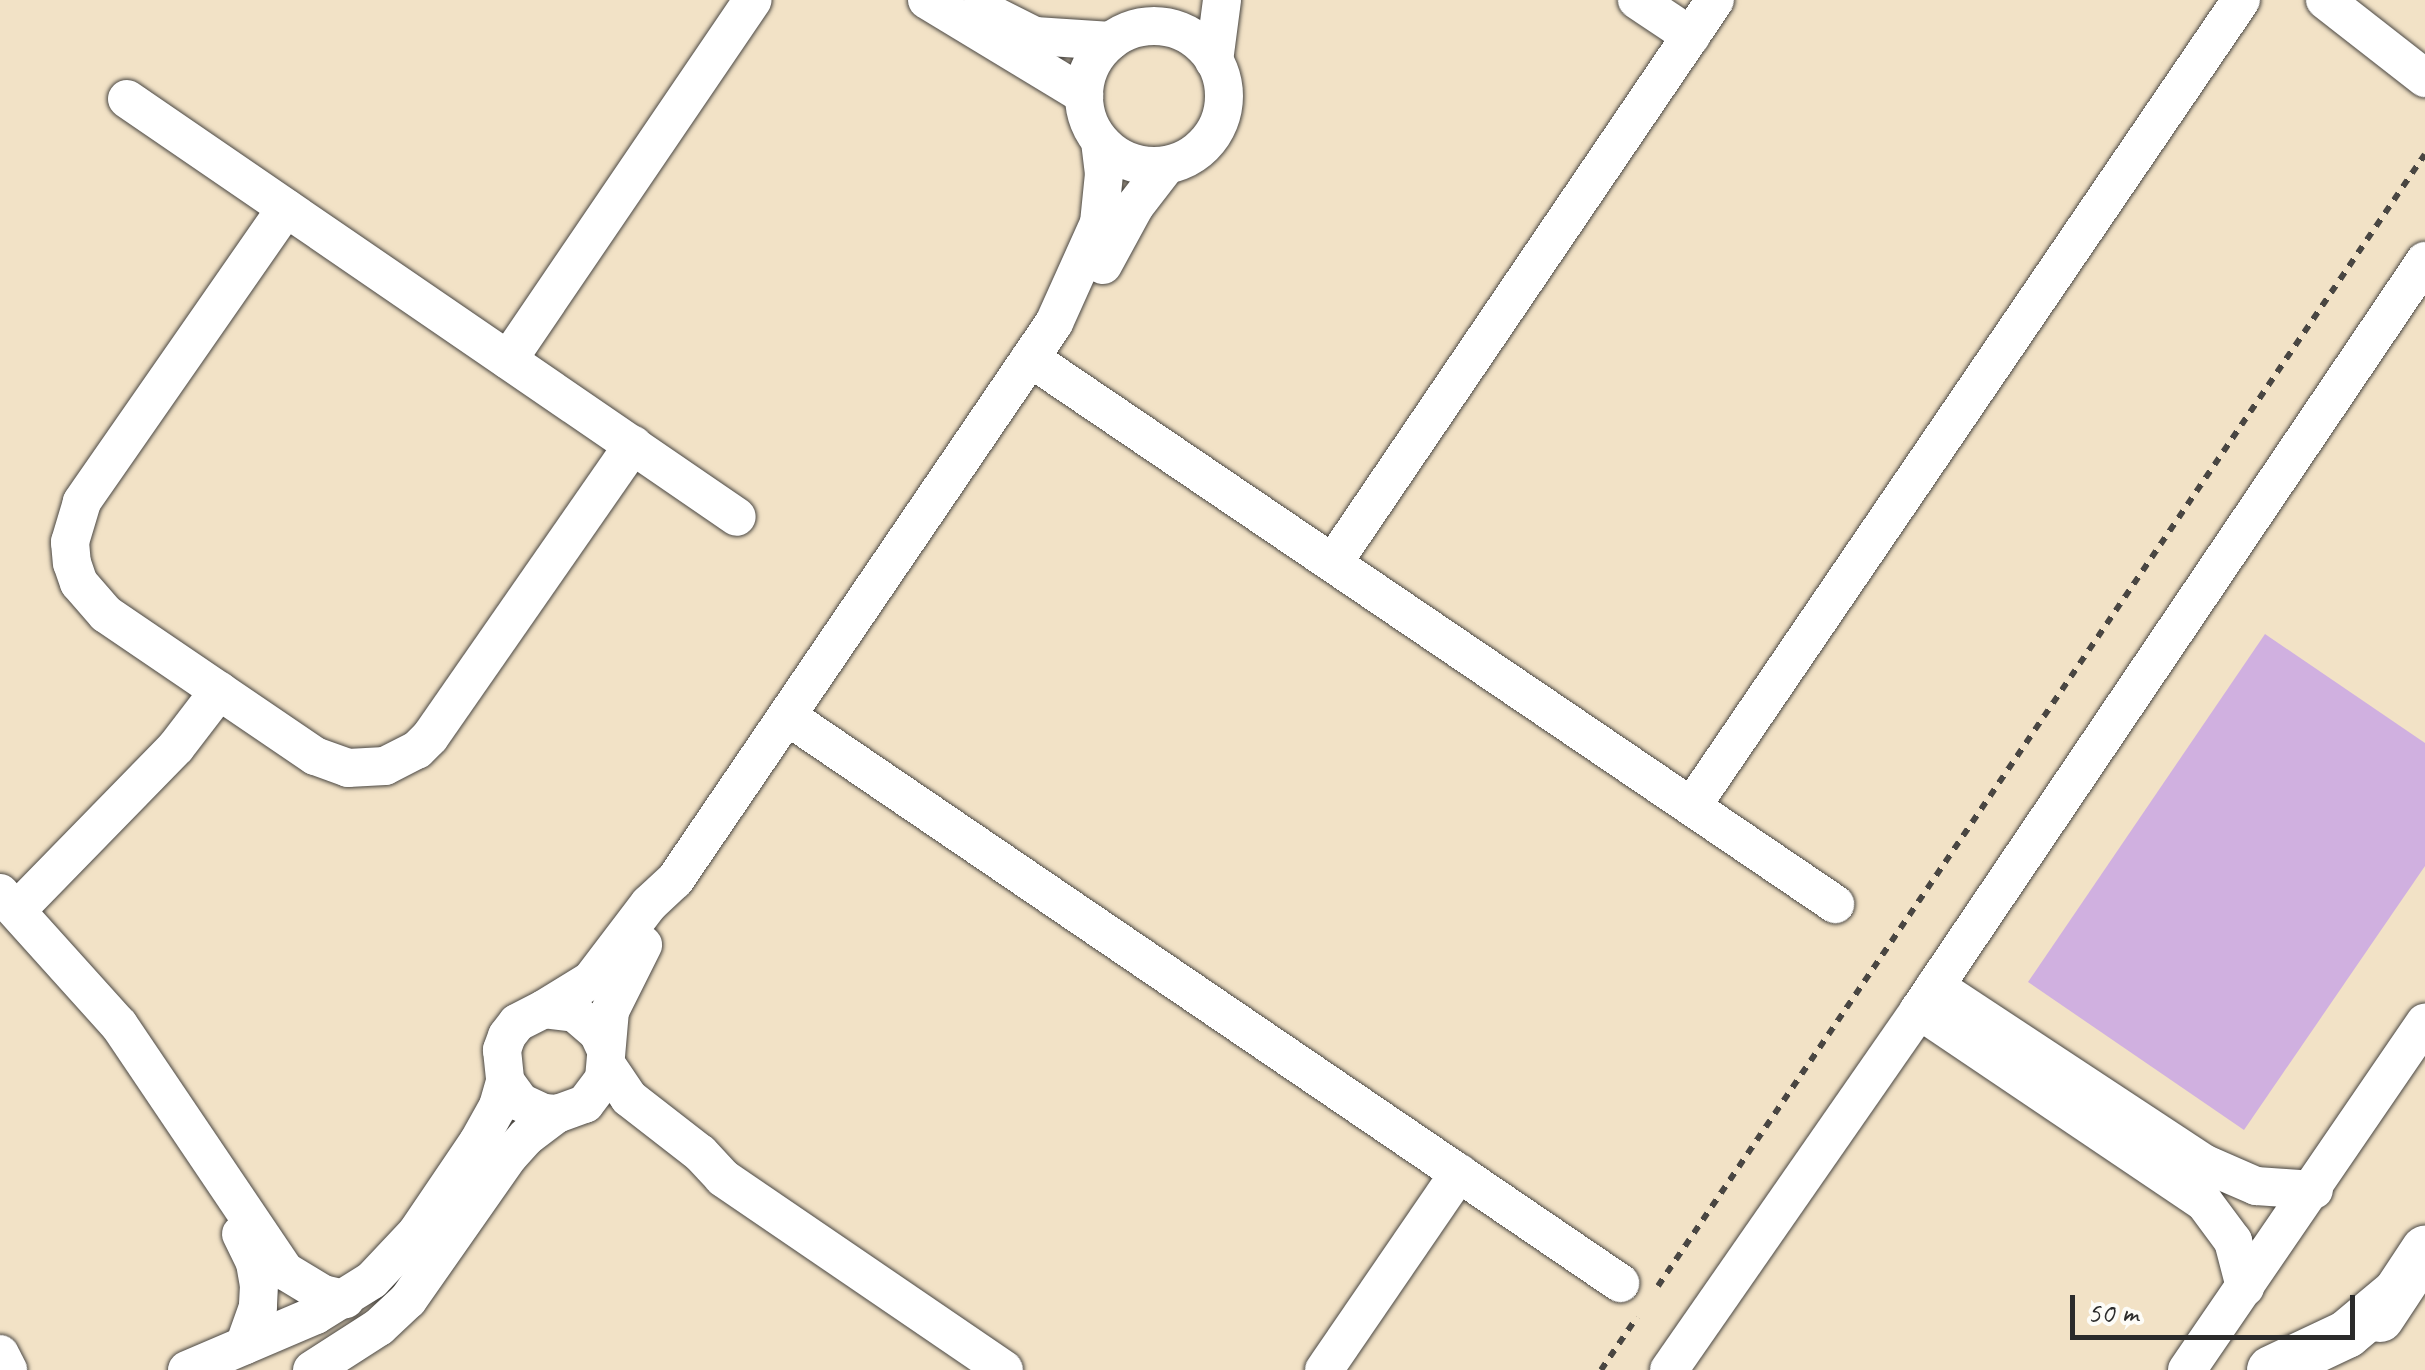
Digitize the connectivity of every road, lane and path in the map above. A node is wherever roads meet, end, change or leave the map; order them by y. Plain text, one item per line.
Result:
1 (754, 0) edge
2 (1222, 0) edge
3 (1637, 0) edge
4 (1715, 0) edge
5 (2242, 0) edge
6 (2325, 0) edge
7 (941, 1) edge
8 (1160, 13) edge
9 (1690, 36) junction
10 (1111, 41) junction
11 (1214, 61) junction
12 (2425, 78) edge
13 (1084, 95) junction
14 (127, 99) dead end
15 (1100, 141) junction
16 (2425, 154) edge
17 (1166, 166) junction
18 (286, 208) junction
19 (2425, 260) edge
20 (1054, 323) junction
21 (1030, 358) junction
22 (508, 360) junction
23 (633, 445) junction
24 (737, 517) dead end
25 (1333, 563) junction
26 (219, 691) junction
27 (787, 716) junction
28 (1692, 806) junction
29 (676, 880) junction
30 (9, 901) edge
31 (1836, 904) dead end
32 (1927, 998) junction
33 (544, 1010) junction
34 (2425, 1024) edge
35 (606, 1056) junction
36 (505, 1081) junction
37 (564, 1113) junction
38 (217, 1172) junction
39 (1459, 1174) junction
40 (723, 1178) junction
41 (2314, 1190) junction
42 (2425, 1250) edge
43 (2245, 1287) junction
44 (2396, 1293) junction
45 (1639, 1295) junction
46 (345, 1299) junction
47 (214, 1361) edge
48 (332, 1364) edge
49 (1004, 1370) edge
50 (1324, 1370) edge
51 (1602, 1370) edge
52 (1669, 1370) edge
53 (2187, 1370) edge
54 (2270, 1370) edge
55 (2345, 1370) edge

1 - 22 street
2 - 11 street
3 - 9 street
4 - 9 street
5 - 28 street
6 - 12 street
7 - 10 street
7 - 13 street
8 - 10 street
8 - 11 street
9 - 25 street
10 - 13 street
11 - 17 street
13 - 15 street
14 - 18 street
15 - 17 street
15 - 20 street
16 - 45 path
17 - 20 street
18 - 22 street
18 - 26 street
19 - 32 street
20 - 21 street
21 - 25 street
21 - 27 street
22 - 23 street
23 - 24 street
23 - 26 street
25 - 28 street
26 - 30 street
27 - 29 street
27 - 39 street
28 - 31 street
29 - 33 street
29 - 35 street
30 - 38 street
32 - 41 street
32 - 43 street
32 - 52 street
33 - 35 street
33 - 36 street
34 - 41 street
35 - 37 street
35 - 40 street
36 - 37 street
36 - 46 street
37 - 40 street
37 - 48 street
38 - 46 street
38 - 47 street
39 - 45 street
39 - 50 street
40 - 49 street
41 - 43 street
42 - 44 main road
43 - 53 street
44 - 54 main road
44 - 55 main road
45 - 51 path
46 - 47 street

